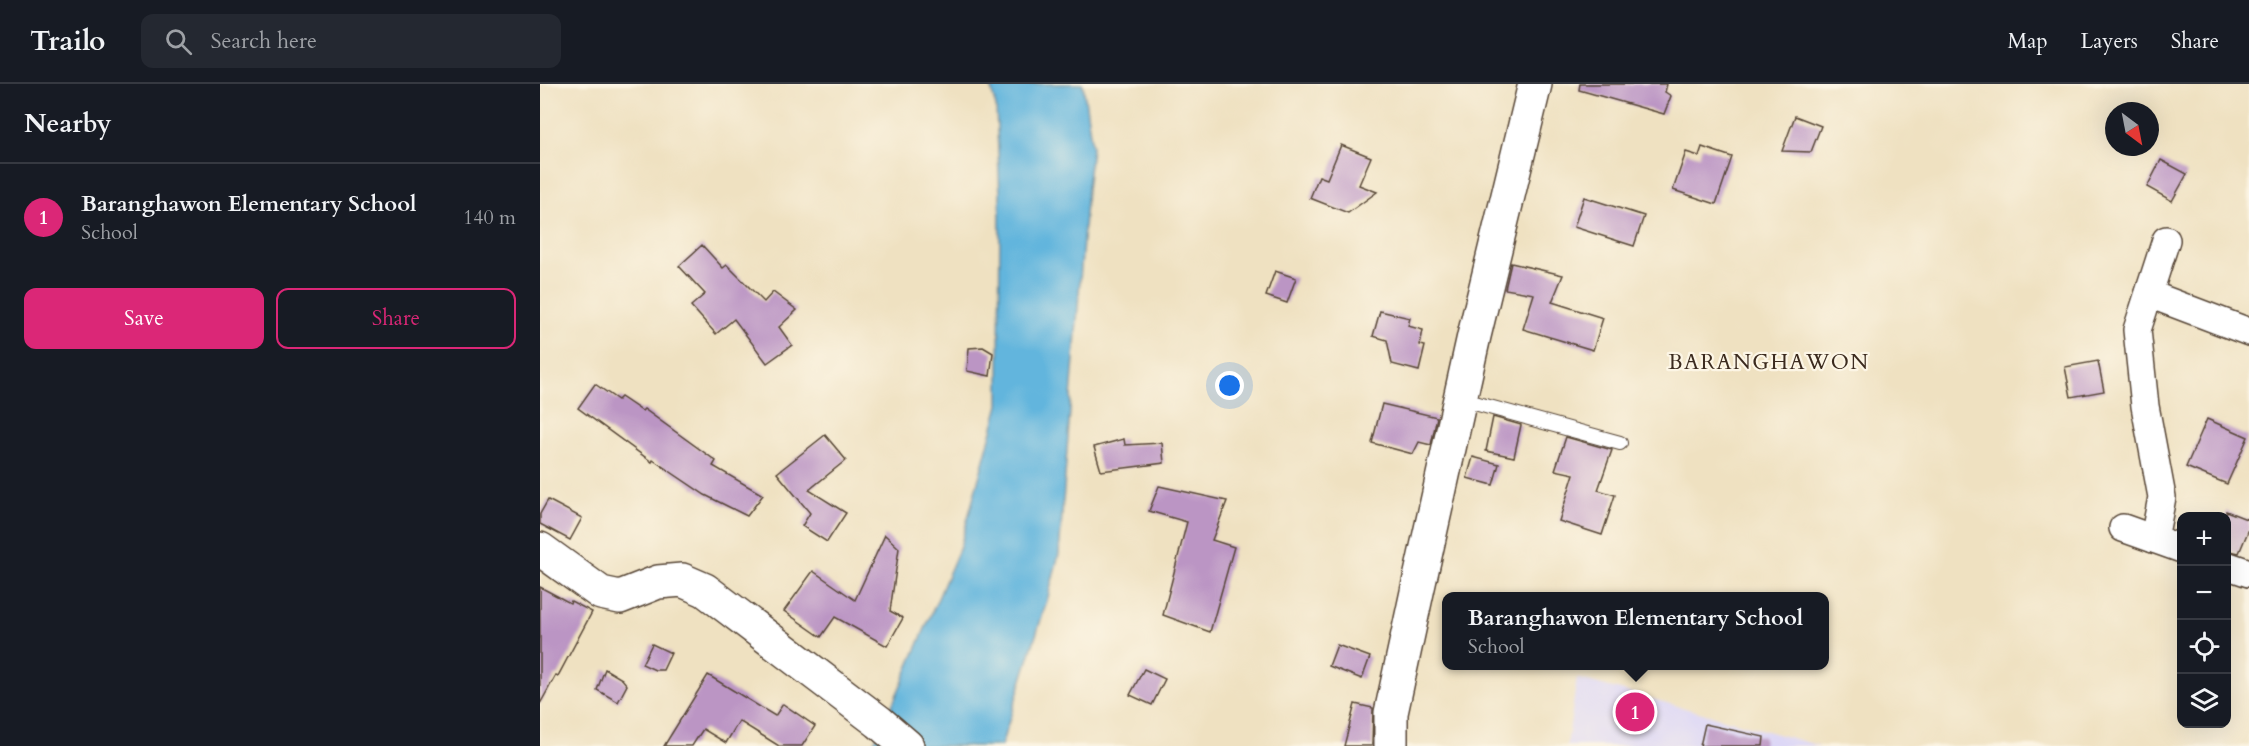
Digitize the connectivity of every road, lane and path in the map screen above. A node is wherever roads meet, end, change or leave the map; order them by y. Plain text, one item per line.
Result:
1 (1535, 84) edge
2 (2166, 240) dead end
3 (2149, 294) junction
4 (2249, 332) edge
5 (1460, 399) junction
6 (1620, 443) dead end
7 (2123, 528) dead end
8 (2154, 539) junction
9 (2177, 548) edge
10 (540, 549) edge
11 (2229, 566) edge
12 (2249, 573) edge
13 (907, 746) edge
14 (1391, 746) edge

1 - 5 street
2 - 3 street
3 - 4 street
3 - 8 street
5 - 6 lane
5 - 14 street
7 - 8 street
8 - 9 street
10 - 13 street
11 - 12 street

